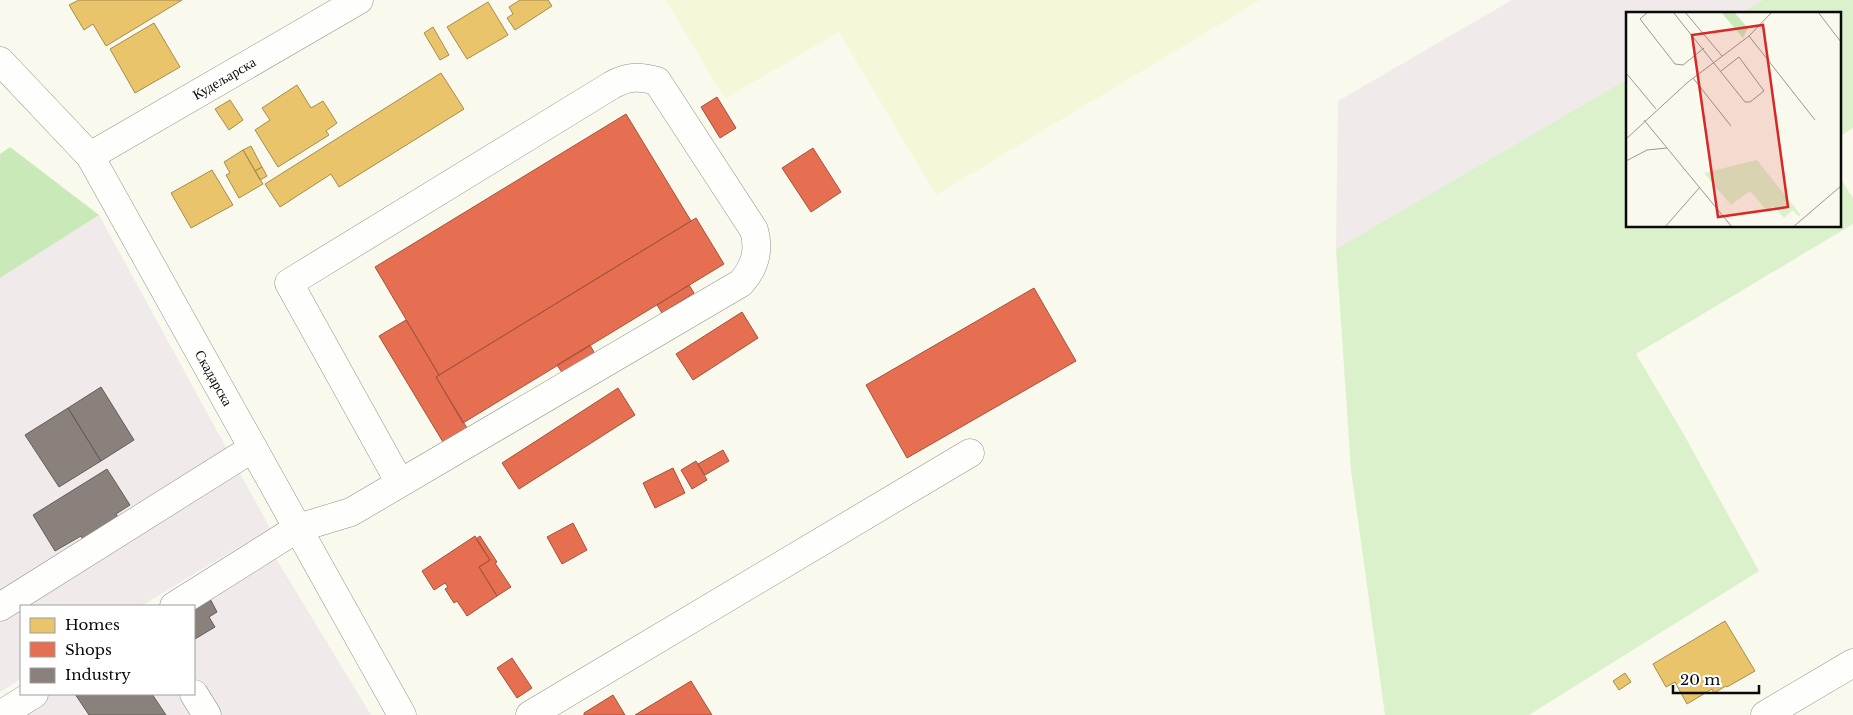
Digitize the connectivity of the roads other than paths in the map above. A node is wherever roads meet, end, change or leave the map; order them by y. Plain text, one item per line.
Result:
1 (359, 0) edge
2 (0, 61) edge
3 (90, 156) junction
4 (253, 448) junction
5 (970, 453) dead end
6 (400, 483) junction
7 (298, 528) junction
8 (176, 605) edge
9 (0, 607) edge
10 (1853, 663) edge
11 (32, 695) edge
12 (195, 695) edge
13 (0, 715) edge
14 (207, 715) edge
15 (402, 715) edge
16 (530, 715) edge
17 (1765, 715) edge

1 - 3 street, Кудељарска
2 - 3 street, Скадарска
3 - 4 street, Скадарска
4 - 7 street, Скадарска
4 - 9 street
5 - 16 street
6 - 6 street
6 - 7 street
7 - 8 street
7 - 15 street, Скадарска
10 - 17 street
11 - 13 street
12 - 14 street

